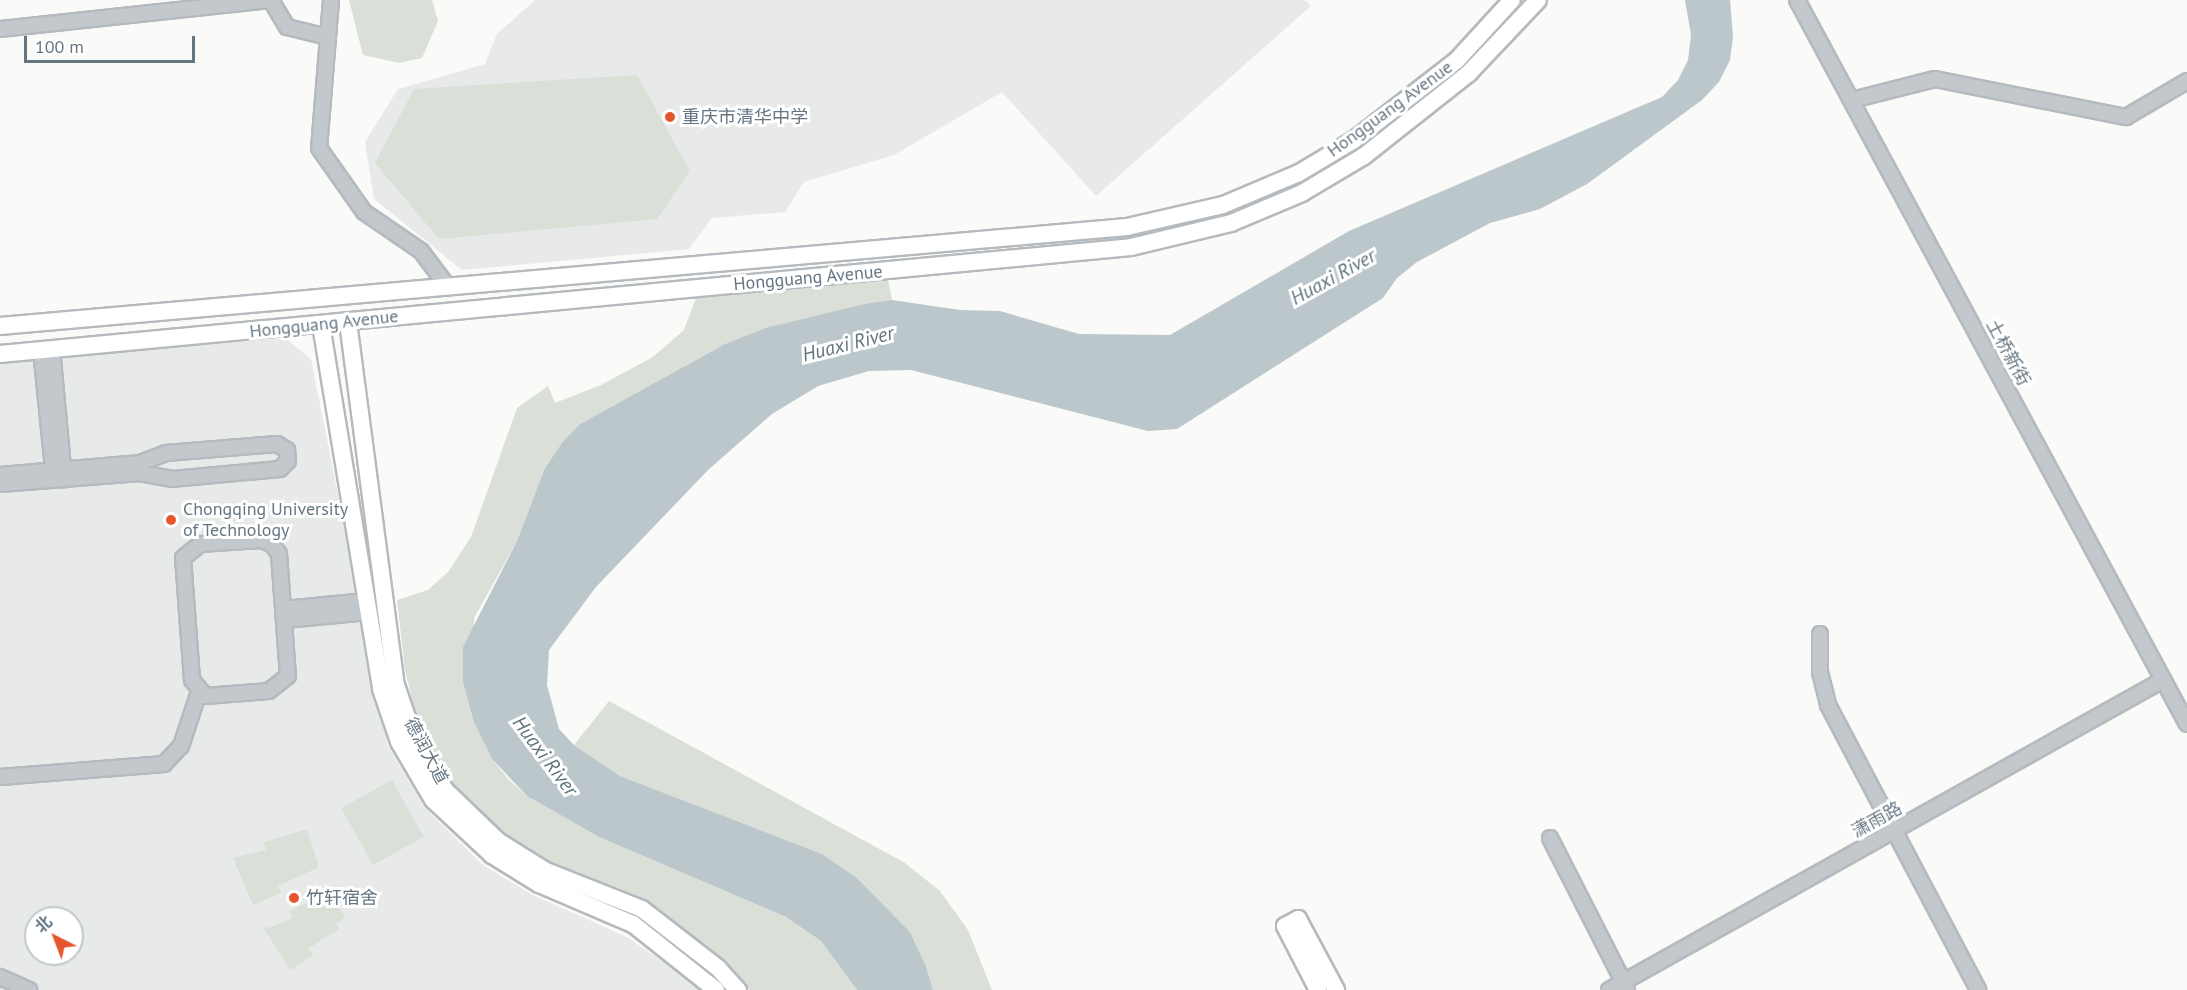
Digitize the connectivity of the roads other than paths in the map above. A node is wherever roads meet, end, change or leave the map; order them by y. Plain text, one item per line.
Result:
1 (332, 0) edge
2 (1512, 0) edge
3 (1538, 0) edge
4 (1797, 0) edge
5 (272, 1) edge
6 (0, 29) edge
7 (328, 37) junction
8 (2187, 81) edge
9 (1852, 100) junction
10 (447, 287) junction
11 (348, 322) junction
12 (321, 325) junction
13 (0, 326) edge
14 (47, 350) junction
15 (0, 354) edge
16 (0, 475) edge
17 (59, 475) junction
18 (0, 484) edge
19 (368, 606) junction
20 (285, 615) junction
21 (1820, 634) dead end
22 (2163, 680) junction
23 (199, 692) junction
24 (2187, 724) edge
25 (0, 777) edge
26 (1895, 831) junction
27 (1550, 838) dead end
28 (0, 977) edge
29 (1625, 986) edge
30 (29, 990) edge
31 (716, 990) edge
32 (738, 990) edge
33 (1318, 990) edge
34 (1336, 990) edge
35 (1609, 990) edge
36 (1978, 990) edge

1 - 7 street
2 - 10 main road, Hongguang Avenue
3 - 11 main road, Hongguang Avenue
4 - 9 street, 土桥新街
5 - 6 street
5 - 7 street
7 - 10 street
8 - 9 street
9 - 22 street, 土桥新街
10 - 13 main road, Hongguang Avenue
11 - 12 main road, Hongguang Avenue
11 - 32 main road, 德润大道
12 - 14 main road, Hongguang Avenue
12 - 19 main road, 德润大道
14 - 15 main road, Hongguang Avenue
14 - 17 street
16 - 17 street
17 - 17 street
17 - 18 street
19 - 20 street
19 - 31 main road, 德润大道
20 - 23 street
20 - 23 street
21 - 26 street
22 - 24 street, 土桥新街
22 - 26 street, 潇雨路
23 - 25 street
26 - 29 street, 潇雨路
26 - 36 street
27 - 29 street
28 - 30 street
29 - 35 street, 潇雨路
33 - 34 main road

